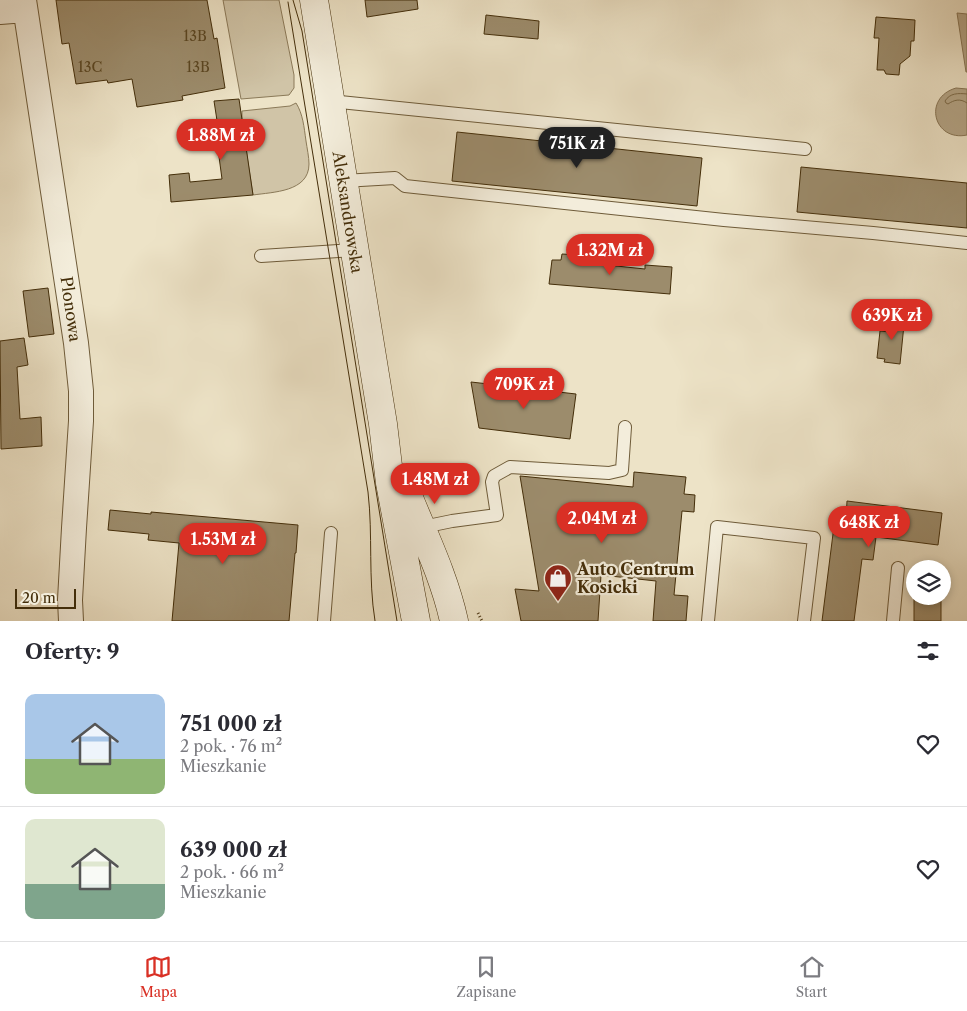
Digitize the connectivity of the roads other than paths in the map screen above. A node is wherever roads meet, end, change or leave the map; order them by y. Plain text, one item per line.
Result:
1 (314, 0) edge
2 (25, 5) edge
3 (0, 12) edge
4 (330, 101) junction
5 (805, 149) dead end
6 (343, 182) junction
7 (967, 243) edge
8 (354, 250) junction
9 (261, 256) dead end
10 (626, 427) dead end
11 (411, 532) junction
12 (331, 533) dead end
13 (898, 568) dead end
14 (71, 621) edge
15 (324, 621) edge
16 (416, 621) edge
17 (454, 621) edge
18 (708, 621) edge
19 (804, 621) edge
20 (893, 621) edge

1 - 4 main road, Aleksandrowska
2 - 3 street
2 - 14 street, Plonowa
4 - 5 lane
4 - 6 main road, Aleksandrowska
6 - 7 lane
6 - 8 main road, Aleksandrowska
8 - 9 lane
8 - 11 main road, Aleksandrowska
10 - 11 lane
11 - 16 main road, Aleksandrowska
11 - 17 main road, Aleksandrowska
12 - 15 lane
13 - 20 lane
18 - 19 lane

